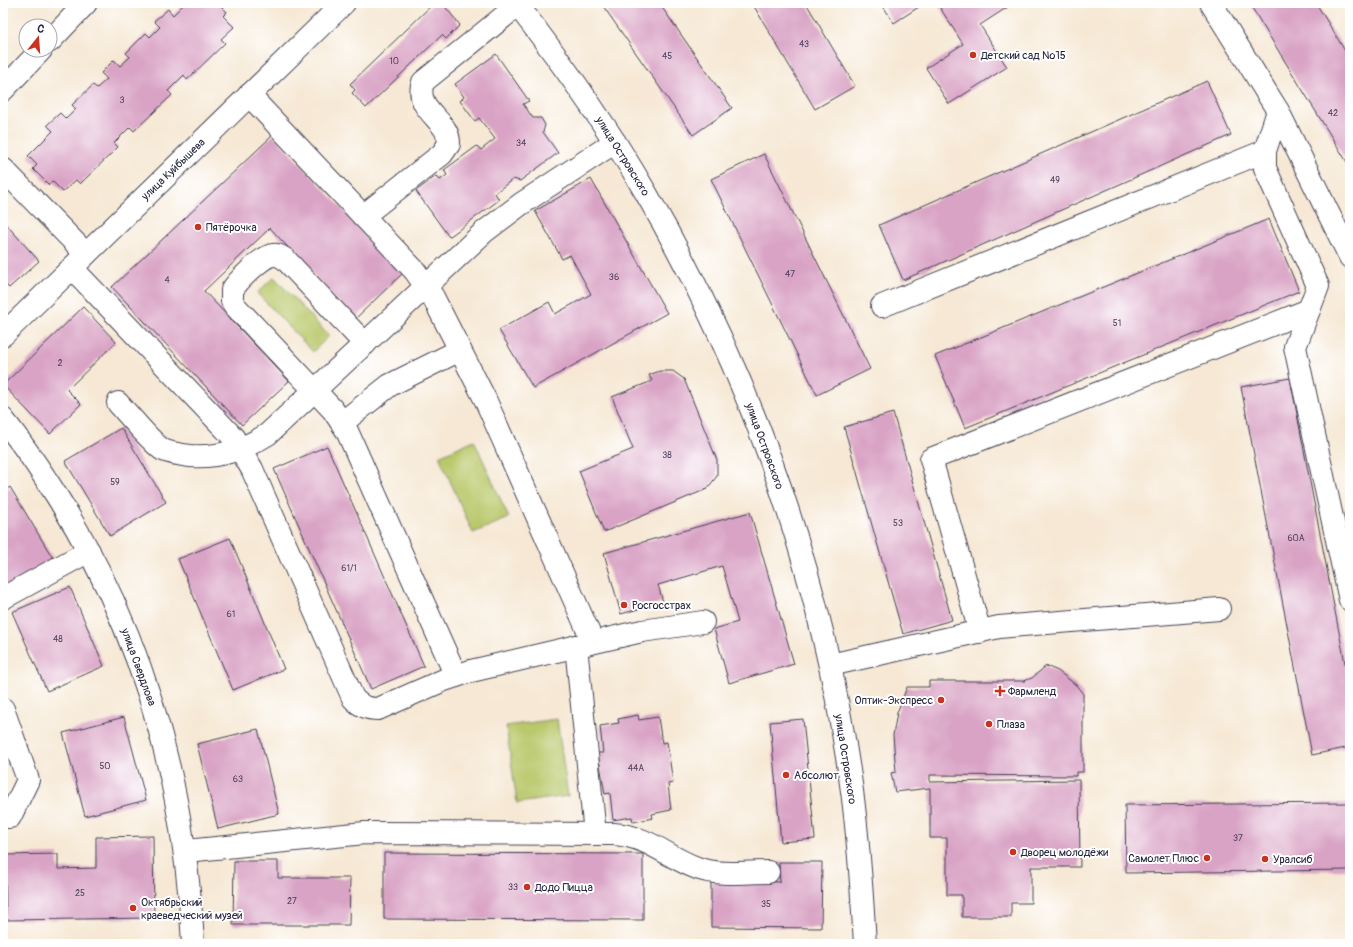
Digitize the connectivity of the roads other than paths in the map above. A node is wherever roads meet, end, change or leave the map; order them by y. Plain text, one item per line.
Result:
1 (86, 3) edge
2 (344, 3) edge
3 (1211, 3) edge
4 (517, 4) edge
5 (58, 33) edge
6 (33, 58) edge
7 (3, 90) edge
8 (249, 95) junction
9 (1278, 111) junction
10 (615, 142) junction
11 (1265, 151) junction
12 (3, 169) edge
13 (363, 216) junction
14 (1350, 257) edge
15 (79, 261) junction
16 (426, 286) junction
17 (882, 306) dead end
18 (1309, 310) junction
19 (3, 335) edge
20 (365, 344) junction
21 (460, 350) junction
22 (315, 391) junction
23 (118, 403) dead end
24 (3, 419) edge
25 (342, 422) junction
26 (241, 449) junction
27 (89, 551) junction
28 (3, 598) edge
29 (1350, 600) edge
30 (1219, 609) dead end
31 (703, 622) dead end
32 (980, 632) junction
33 (584, 644) junction
34 (830, 665) junction
35 (456, 676) junction
36 (3, 710) edge
37 (3, 818) edge
38 (595, 834) junction
39 (186, 851) junction
40 (768, 872) dead end
41 (193, 944) edge
42 (865, 944) edge

1 - 5 street
2 - 8 street, улица Куйбышева
3 - 9 street
4 - 10 street, улица Островского
4 - 13 street
6 - 7 street
8 - 13 street
8 - 15 street, улица Куйбышева
9 - 11 street
9 - 14 street
10 - 16 street
10 - 34 street, улица Островского
11 - 17 street
11 - 18 street
12 - 15 street
13 - 16 street
15 - 19 street, улица Куйбышева
15 - 26 street
16 - 20 street
16 - 21 street
18 - 29 street
18 - 32 street
20 - 22 street
20 - 22 street
21 - 25 street
21 - 33 street
22 - 25 street
22 - 26 street
23 - 26 street
24 - 27 street, улица Свердлова
25 - 35 street
26 - 35 street
27 - 28 street
27 - 39 street, улица Свердлова
30 - 32 street
31 - 33 street
32 - 34 street
33 - 35 street
33 - 38 street
34 - 42 street, улица Островского
36 - 37 street
38 - 39 street
38 - 40 street
39 - 41 street, улица Свердлова

